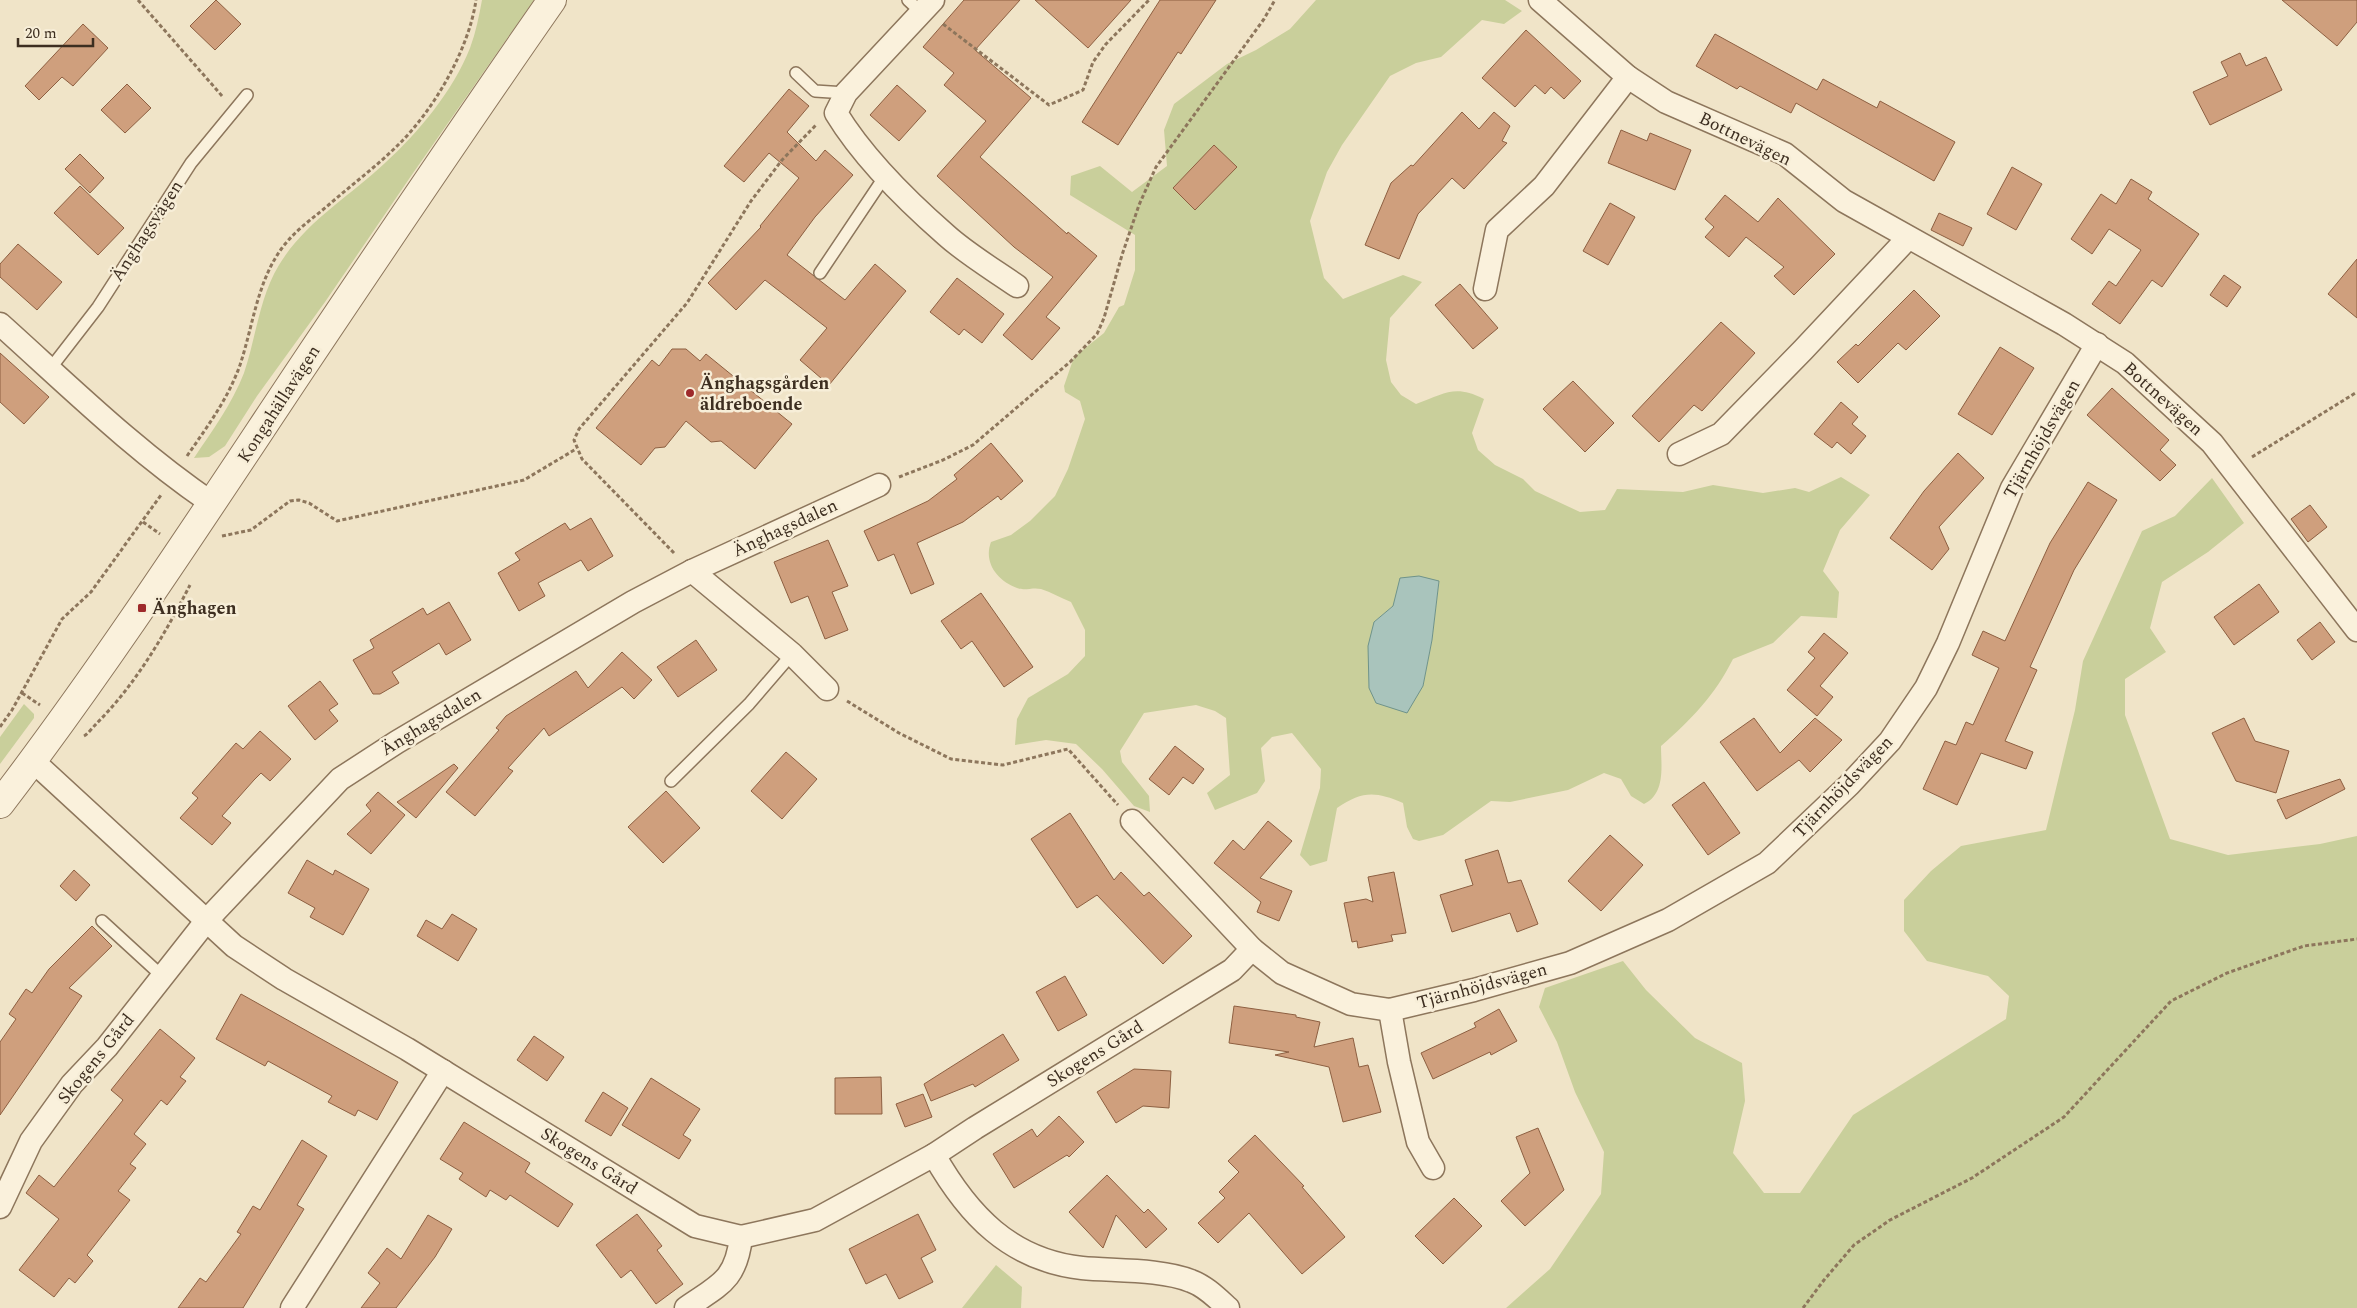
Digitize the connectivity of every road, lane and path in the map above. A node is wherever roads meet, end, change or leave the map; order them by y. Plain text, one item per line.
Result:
1 (138, 0) edge
2 (476, 0) edge
3 (552, 0) edge
4 (1149, 0) edge
5 (1275, 0) edge
6 (1540, 0) edge
7 (922, 6) edge
8 (796, 73) dead end
9 (1628, 77) junction
10 (846, 93) junction
11 (247, 95) dead end
12 (228, 103) dead end
13 (836, 113) junction
14 (885, 176) junction
15 (1908, 238) junction
16 (820, 273) dead end
17 (1017, 286) dead end
18 (1485, 289) dead end
19 (0, 324) edge
20 (2097, 344) junction
21 (50, 369) junction
22 (2357, 392) edge
23 (576, 449) junction
24 (1679, 454) dead end
25 (2232, 469) junction
26 (173, 476) junction
27 (879, 484) joint
28 (213, 504) junction
29 (220, 538) dead end
30 (692, 571) junction
31 (2357, 630) edge
32 (792, 654) junction
33 (827, 689) joint
34 (0, 727) edge
35 (33, 761) junction
36 (672, 781) dead end
37 (0, 804) edge
38 (1132, 822) joint
39 (207, 920) junction
40 (102, 921) dead end
41 (2357, 939) edge
42 (1252, 950) junction
43 (162, 976) junction
44 (1390, 1010) junction
45 (443, 1071) junction
46 (934, 1155) junction
47 (1433, 1168) dead end
48 (0, 1207) edge
49 (741, 1237) junction
50 (292, 1308) edge
51 (686, 1308) edge
52 (1228, 1308) edge
53 (1803, 1308) edge

1 - 12 path
2 - 26 path
3 - 28 street, Kongahällavägen
4 - 7 path
5 - 27 path
6 - 9 street, Bottnevägen
7 - 10 street
8 - 10 lane
9 - 15 street, Bottnevägen
9 - 18 street
10 - 13 street
11 - 21 lane, Änghagsvägen
13 - 14 street
13 - 23 path
14 - 16 lane
14 - 17 street
15 - 20 street, Bottnevägen
15 - 24 street
19 - 21 street
20 - 25 street, Bottnevägen
20 - 44 street, Tjärnhöjdsvägen
21 - 26 street
22 - 25 path
23 - 29 path
23 - 30 path
25 - 31 street, Bottnevägen
26 - 28 street
26 - 34 path
27 - 30 street, Änghagsdalen
28 - 35 street, Kongahällavägen
30 - 32 street
30 - 39 street, Änghagsdalen
32 - 33 street
32 - 36 lane
33 - 38 path
35 - 37 street, Kongahällavägen
35 - 39 street, Skogens Gård
38 - 42 street, Tjärnhöjdsvägen
39 - 43 street, Skogens Gård
39 - 45 street, Skogens Gård
40 - 43 lane
41 - 53 path
42 - 44 street, Tjärnhöjdsvägen
42 - 46 street, Skogens Gård
43 - 48 street, Skogens Gård
44 - 47 street
45 - 49 street, Skogens Gård
45 - 50 street
46 - 49 street, Skogens Gård
46 - 52 street
49 - 51 street

